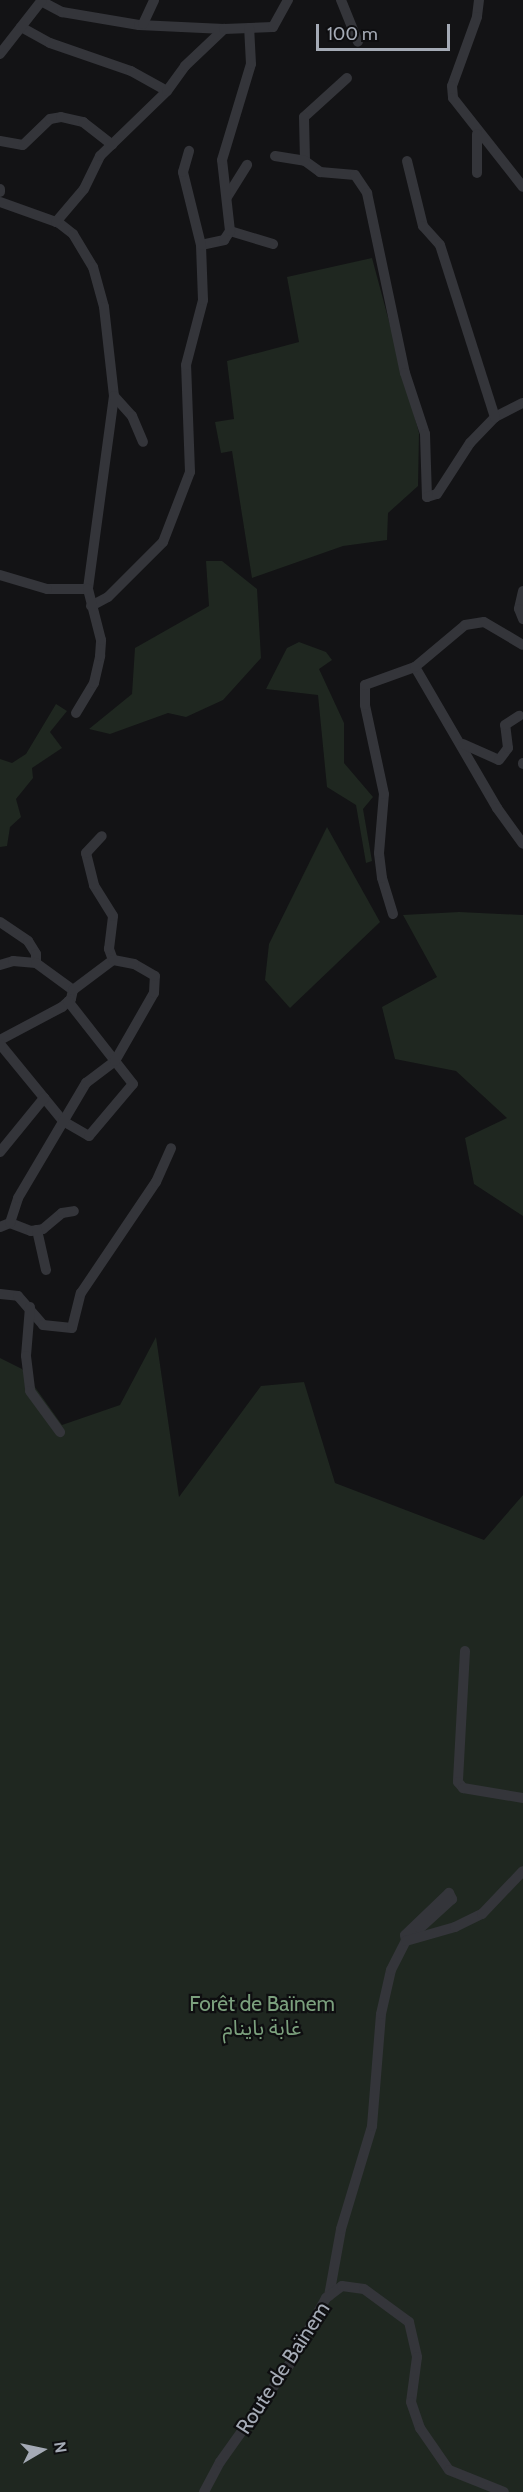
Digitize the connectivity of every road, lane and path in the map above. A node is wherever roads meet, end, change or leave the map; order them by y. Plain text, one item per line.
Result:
1 (42, 0) edge
2 (154, 0) edge
3 (288, 0) edge
4 (341, 0) edge
5 (479, 0) edge
6 (143, 24) junction
7 (21, 27) junction
8 (249, 28) junction
9 (224, 29) junction
10 (358, 42) dead end
11 (0, 54) edge
12 (348, 78) dead end
13 (167, 92) junction
14 (477, 134) junction
15 (0, 141) edge
16 (112, 145) junction
17 (189, 151) dead end
18 (275, 156) dead end
19 (305, 161) junction
20 (407, 161) dead end
21 (248, 165) dead end
22 (477, 173) dead end
23 (523, 187) edge
24 (227, 197) junction
25 (0, 202) edge
26 (56, 222) junction
27 (230, 231) junction
28 (273, 244) dead end
29 (201, 245) junction
30 (114, 396) junction
31 (523, 403) edge
32 (495, 417) junction
33 (143, 442) dead end
34 (0, 575) edge
35 (88, 589) junction
36 (523, 591) edge
37 (91, 606) junction
38 (523, 619) edge
39 (523, 645) edge
40 (415, 667) junction
41 (76, 712) dead end
42 (519, 716) dead end
43 (463, 744) junction
44 (102, 836) dead end
45 (523, 844) edge
46 (393, 914) dead end
47 (0, 922) edge
48 (113, 960) junction
49 (36, 963) junction
50 (0, 965) edge
51 (73, 990) junction
52 (68, 1001) junction
53 (1, 1046) edge
54 (115, 1061) junction
55 (44, 1098) junction
56 (63, 1121) junction
57 (171, 1148) dead end
58 (0, 1152) edge
59 (74, 1211) dead end
60 (5, 1225) edge
61 (37, 1230) junction
62 (46, 1270) dead end
63 (0, 1294) edge
64 (30, 1306) junction
65 (60, 1432) dead end
66 (465, 1651) dead end
67 (523, 1798) edge
68 (523, 1871) edge
69 (406, 1941) junction
70 (329, 2296) junction
71 (204, 2492) edge
72 (504, 2492) edge

1 - 6 street
1 - 7 street
2 - 6 street
3 - 8 street
4 - 10 street
5 - 14 street
6 - 9 street
7 - 11 street
7 - 13 street
8 - 9 street
8 - 24 street
9 - 13 street
12 - 19 street
13 - 16 street
14 - 22 street
14 - 23 street
15 - 16 street
16 - 26 street
17 - 29 street
18 - 19 street
19 - 32 street
20 - 32 street
21 - 24 street
24 - 27 street
25 - 26 street
26 - 30 street
27 - 28 street
27 - 29 street
29 - 37 street
30 - 33 street
30 - 35 street
31 - 32 street
34 - 35 street
35 - 37 street
36 - 38 street
37 - 41 street
39 - 40 street
40 - 43 street
40 - 46 street
42 - 43 street
43 - 45 street
44 - 48 street
47 - 49 street
48 - 51 street
48 - 54 street
49 - 50 street
49 - 51 street
51 - 52 street
52 - 53 street
52 - 54 street
53 - 55 street
54 - 56 street
54 - 56 street
55 - 56 street
55 - 58 street
56 - 60 street
57 - 64 street
59 - 61 street
60 - 61 street
61 - 62 street
63 - 64 street
64 - 65 street
66 - 67 street
68 - 69 street
69 - 69 street
69 - 70 street
70 - 71 street, Route de Baïnem
70 - 72 street, Route de Baïnem

